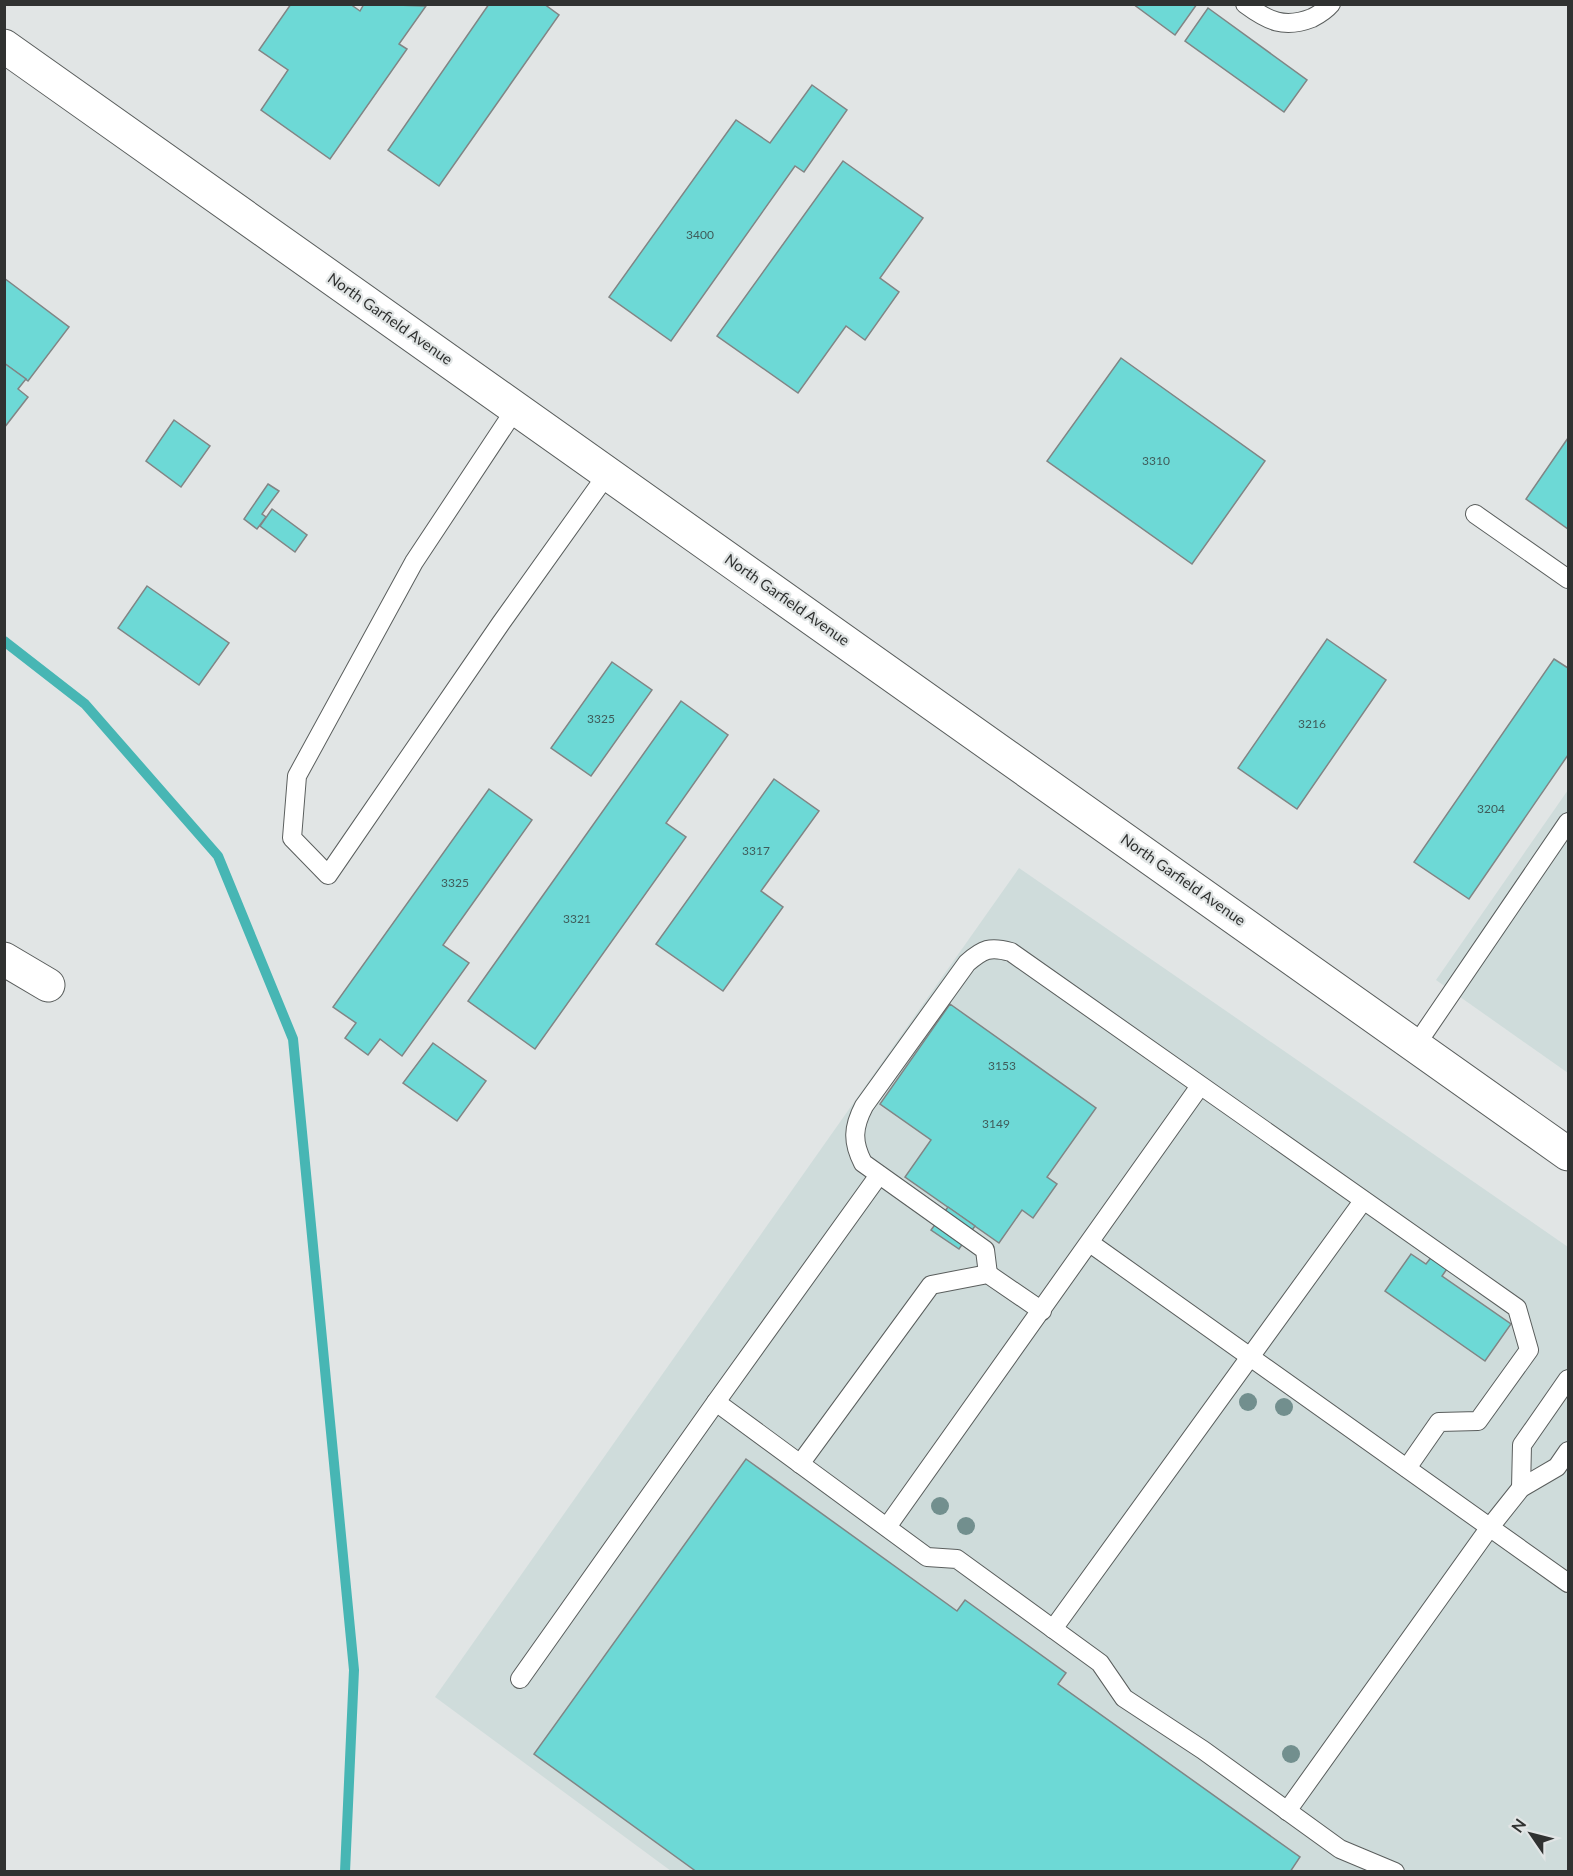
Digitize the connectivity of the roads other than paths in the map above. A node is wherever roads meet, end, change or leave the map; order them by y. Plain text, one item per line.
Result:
1 (1245, 4) edge
2 (1331, 4) edge
3 (4, 46) edge
4 (516, 408) junction
5 (608, 473) junction
6 (1475, 514) dead end
7 (1569, 579) edge
8 (1569, 822) edge
9 (4, 959) edge
10 (48, 985) dead end
11 (1416, 1045) junction
12 (1200, 1086) junction
13 (1569, 1154) edge
14 (879, 1176) junction
15 (1363, 1201) junction
16 (1090, 1243) junction
17 (988, 1274) junction
18 (1042, 1311) junction
19 (1251, 1358) junction
20 (1569, 1378) edge
21 (716, 1402) junction
22 (1569, 1451) edge
23 (800, 1464) junction
24 (1407, 1468) junction
25 (1521, 1488) junction
26 (887, 1527) junction
27 (1490, 1527) junction
28 (1569, 1583) edge
29 (1053, 1629) junction
30 (520, 1679) dead end
31 (1287, 1811) junction
32 (1395, 1872) edge

1 - 2 lane
3 - 4 main road, North Garfield Avenue
4 - 5 main road, North Garfield Avenue
4 - 5 lane
5 - 11 main road, North Garfield Avenue
6 - 7 lane
8 - 11 lane
9 - 10 main road
11 - 13 main road, North Garfield Avenue
12 - 14 lane
12 - 15 lane
12 - 16 lane
14 - 17 lane
14 - 21 lane
15 - 19 lane
15 - 24 lane
16 - 18 lane
16 - 19 lane
17 - 18 lane
17 - 23 lane
18 - 26 lane
19 - 24 lane
19 - 29 lane
20 - 25 lane
21 - 23 lane
21 - 30 lane
22 - 25 lane
23 - 26 lane
24 - 27 lane
25 - 27 lane
26 - 29 lane
27 - 28 lane
27 - 31 lane
29 - 31 lane
31 - 32 lane

